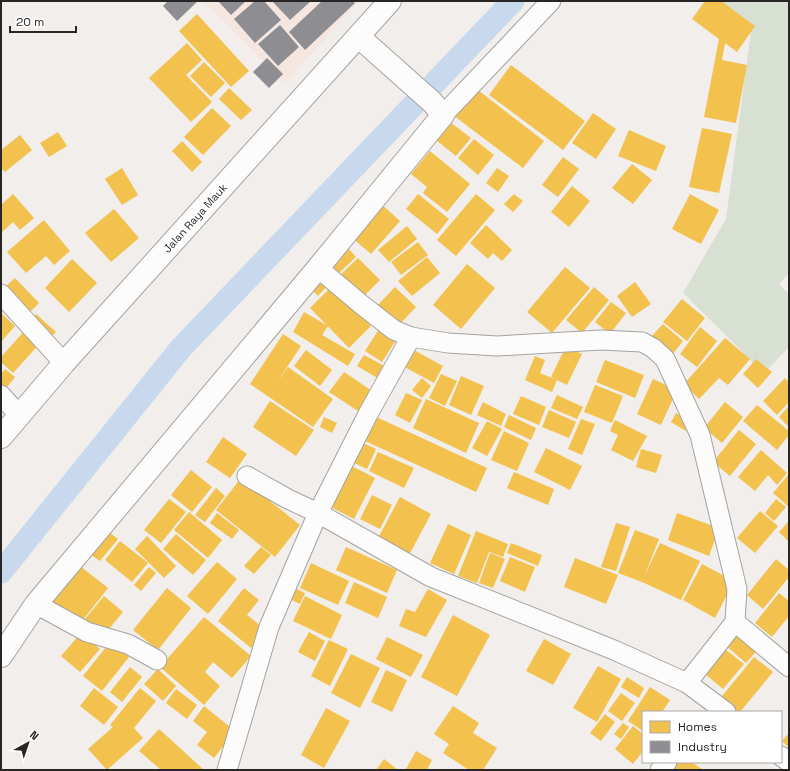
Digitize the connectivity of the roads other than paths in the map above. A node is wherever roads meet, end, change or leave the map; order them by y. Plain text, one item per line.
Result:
1 (390, 1) edge
2 (551, 1) edge
3 (359, 37) junction
4 (438, 109) junction
5 (318, 268) junction
6 (1, 294) edge
7 (411, 336) junction
8 (64, 363) junction
9 (1, 395) edge
10 (19, 415) junction
11 (1, 437) edge
12 (247, 476) dead end
13 (318, 513) junction
14 (36, 604) junction
15 (735, 622) junction
16 (1, 656) edge
17 (157, 660) dead end
18 (789, 667) edge
19 (686, 683) junction
20 (717, 709) edge
21 (227, 770) edge

1 - 3 street, Jalan Raya Mauk
2 - 4 street
3 - 4 street
3 - 8 street, Jalan Raya Mauk
4 - 5 street
5 - 7 street
5 - 14 street
6 - 8 street
7 - 13 street
7 - 15 street
8 - 10 street, Jalan Raya Mauk
9 - 10 street
10 - 11 street, Jalan Raya Mauk
12 - 13 street
13 - 19 street
13 - 21 street
14 - 16 street
14 - 17 street
15 - 18 street
15 - 19 street
19 - 20 street

